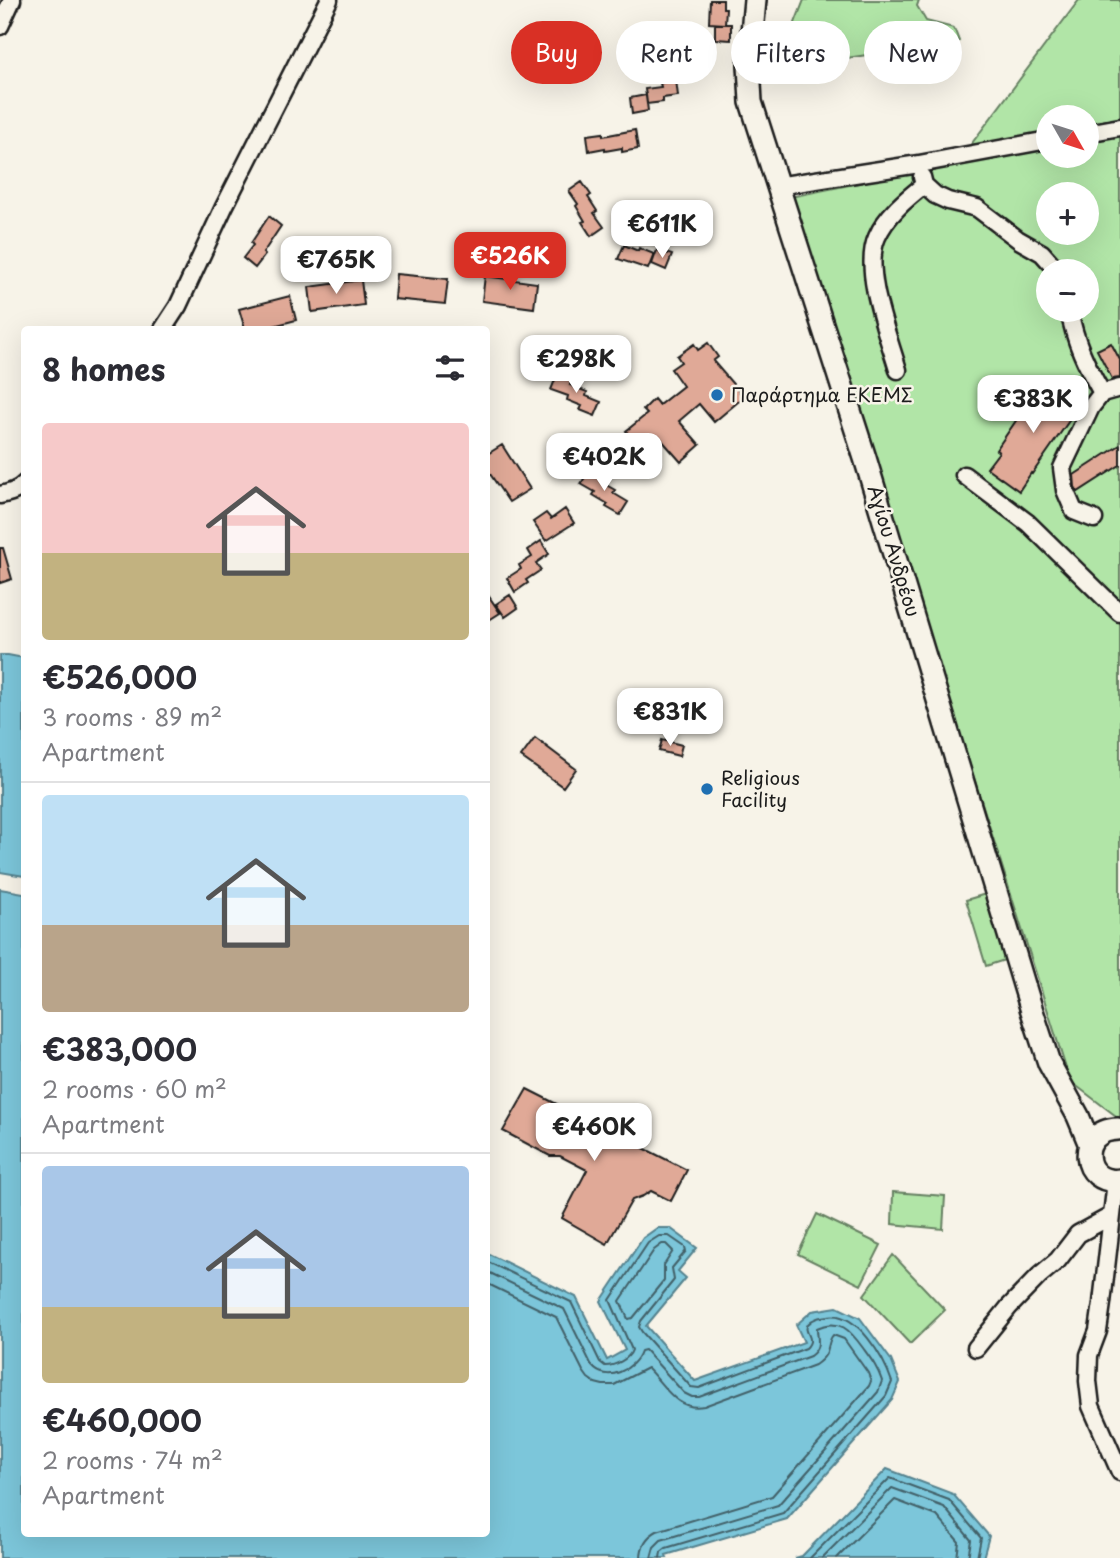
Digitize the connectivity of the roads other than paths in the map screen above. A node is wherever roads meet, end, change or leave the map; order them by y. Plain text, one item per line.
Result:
1 (12, 0) edge
2 (329, 0) edge
3 (755, 0) edge
4 (0, 26) edge
5 (1120, 127) edge
6 (1099, 131) edge
7 (1036, 142) edge
8 (919, 164) junction
9 (778, 186) junction
10 (924, 186) junction
11 (1047, 259) edge
12 (1071, 322) edge
13 (165, 326) edge
14 (898, 370) dead end
15 (1120, 388) edge
16 (1102, 393) junction
17 (964, 475) dead end
18 (21, 487) edge
19 (0, 495) edge
20 (1094, 519) dead end
21 (1120, 613) edge
22 (1068, 1097) junction
23 (1119, 1129) edge
24 (1090, 1145) junction
25 (1118, 1180) edge
26 (1111, 1216) junction
27 (976, 1348) dead end
28 (1120, 1472) edge

1 - 4 street
2 - 13 street
3 - 9 main road, Αγίου Ανδρέου
5 - 6 street
7 - 8 street
8 - 9 street
8 - 10 street
9 - 22 main road, Αγίου Ανδρέου
10 - 11 street
10 - 14 street
12 - 16 street
15 - 16 street
16 - 20 street
17 - 21 street
18 - 19 street
22 - 23 main road, Αγίου Ανδρέου
22 - 24 main road, Αγίου Ανδρέου
23 - 24 main road, Αγίου Ανδρέου
24 - 25 main road, Αγίου Ανδρέου
25 - 26 street
26 - 27 street
26 - 28 street

